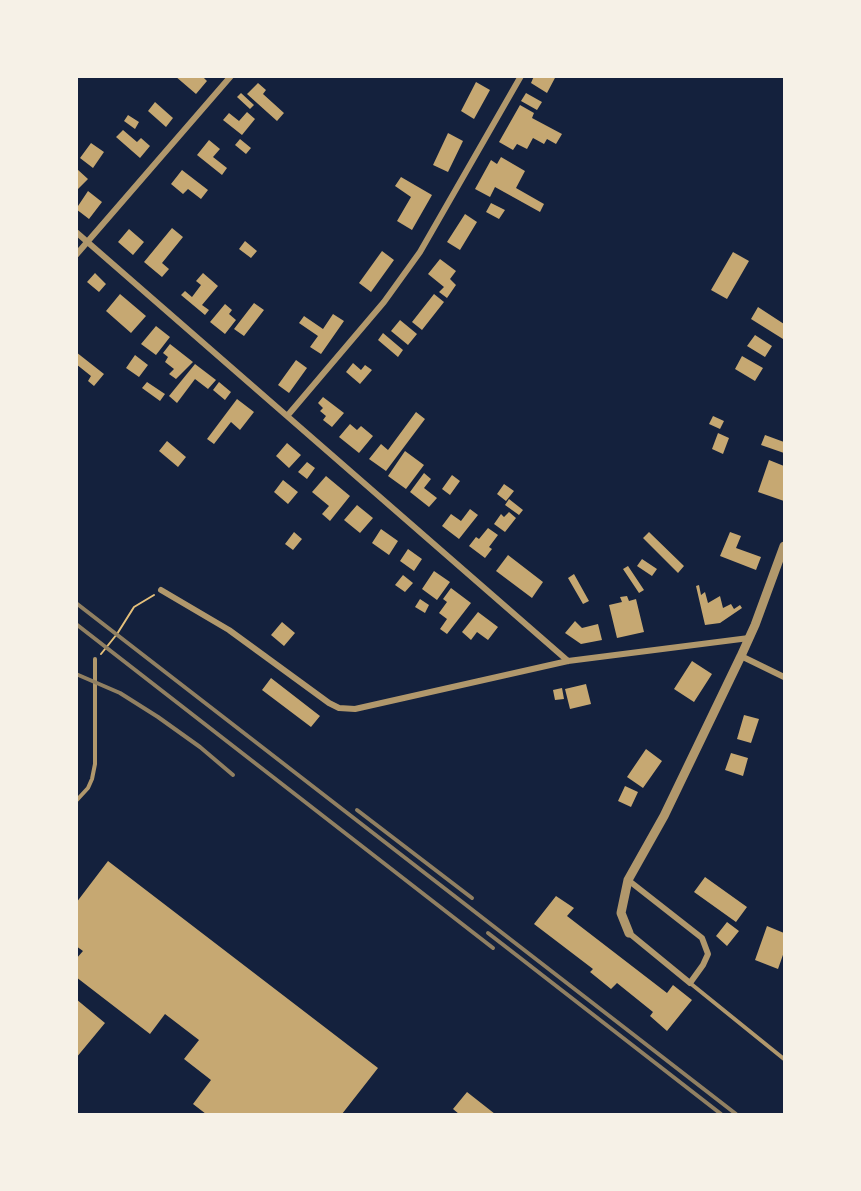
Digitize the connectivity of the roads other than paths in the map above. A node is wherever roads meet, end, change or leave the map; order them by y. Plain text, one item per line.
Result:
1 (231, 76) edge
2 (521, 76) edge
3 (76, 232) edge
4 (88, 242) junction
5 (76, 255) edge
6 (288, 415) junction
7 (784, 546) edge
8 (161, 590) road end
9 (750, 638) junction
10 (741, 656) junction
11 (95, 659) road end
12 (568, 661) junction
13 (784, 676) edge
14 (76, 801) edge
15 (628, 880) junction
16 (628, 933) joint
17 (690, 984) junction
18 (784, 1059) edge

1 - 4 street
2 - 6 street
3 - 4 street
4 - 5 street
4 - 6 street
6 - 12 street
7 - 9 street
8 - 12 street
9 - 10 street
9 - 12 street
10 - 13 street
10 - 15 street
11 - 14 lane
15 - 16 street
15 - 17 street
16 - 17 street
17 - 18 lane

